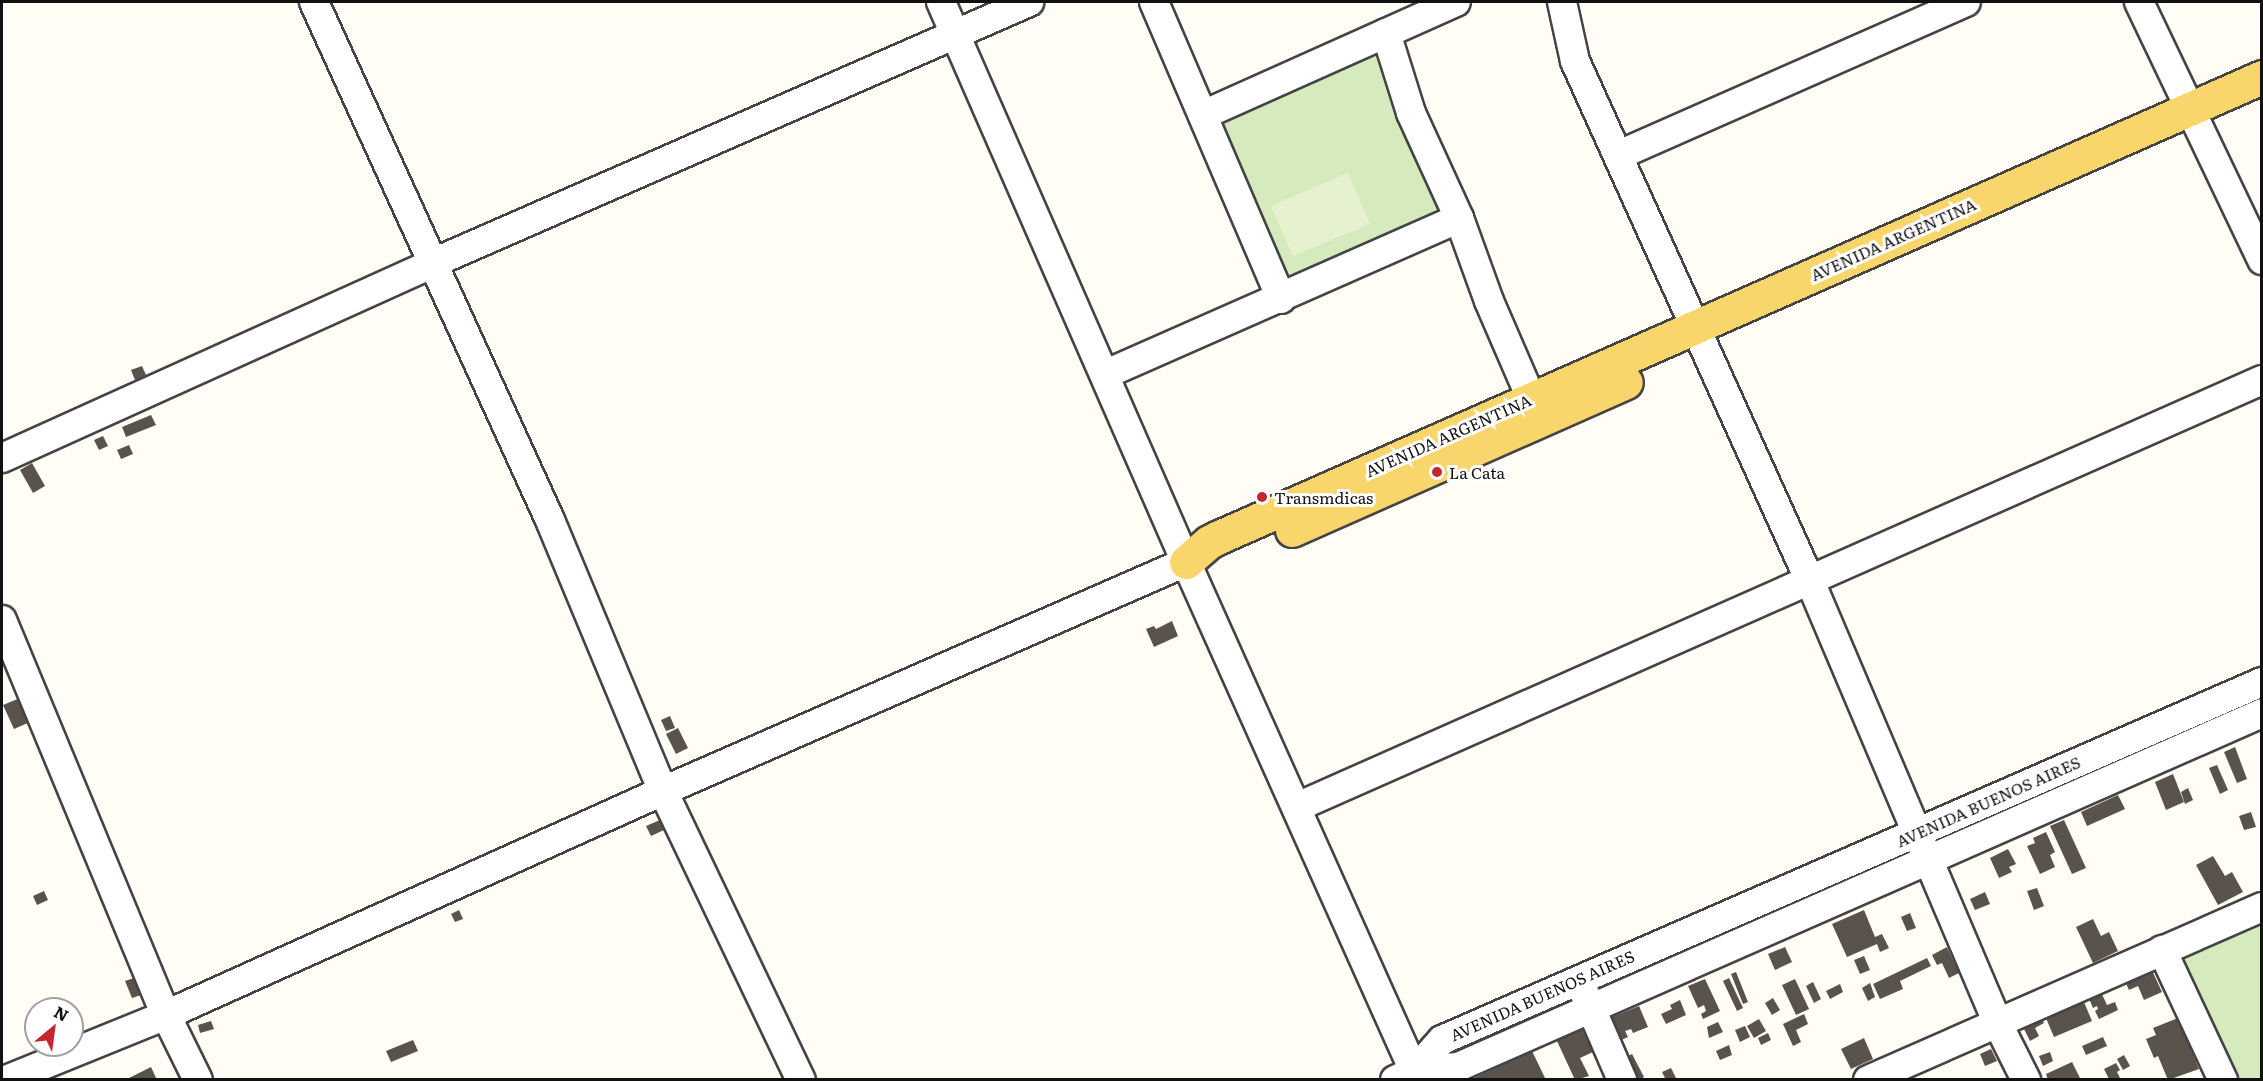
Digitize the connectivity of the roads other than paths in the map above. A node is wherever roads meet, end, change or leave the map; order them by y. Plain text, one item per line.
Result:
1 (314, 2) edge
2 (941, 2) edge
3 (1029, 2) edge
4 (1154, 2) edge
5 (1456, 2) edge
6 (1562, 2) edge
7 (1966, 2) edge
8 (2139, 2) edge
9 (1386, 33) junction
10 (956, 34) junction
11 (2262, 77) edge
12 (2262, 102) edge
13 (1203, 115) junction
14 (2194, 120) junction
15 (1619, 155) junction
16 (1459, 218) junction
17 (2262, 260) edge
18 (433, 263) junction
19 (1281, 299) junction
20 (1700, 336) junction
21 (1106, 374) junction
22 (2262, 380) edge
23 (1531, 398) junction
24 (2, 458) edge
25 (1186, 562) junction
26 (1810, 581) junction
27 (2, 620) edge
28 (2259, 688) edge
29 (2262, 713) edge
30 (663, 791) junction
31 (1297, 807) junction
32 (1918, 832) junction
33 (1930, 861) junction
34 (2262, 907) edge
35 (2162, 950) junction
36 (1578, 979) junction
37 (1591, 1009) junction
38 (166, 1015) junction
39 (1998, 1022) junction
40 (1409, 1077) edge
41 (6, 1080) edge
42 (198, 1080) edge
43 (801, 1080) edge
44 (1622, 1080) edge
45 (1868, 1080) edge
46 (2026, 1080) edge
47 (2223, 1080) edge

1 - 18 street
2 - 10 street
3 - 10 street
4 - 13 street
5 - 9 street
6 - 15 street
7 - 15 street
8 - 14 street
9 - 13 street
9 - 16 street
10 - 18 street
10 - 21 street
11 - 14 main road, AVENIDA ARGENTINA
12 - 14 main road, AVENIDA ARGENTINA
13 - 19 street
14 - 17 street
14 - 20 main road, AVENIDA ARGENTINA
15 - 20 street
16 - 19 street
16 - 23 street
18 - 24 street
18 - 30 street
19 - 21 street
20 - 23 main road, AVENIDA ARGENTINA
20 - 25 main road, AVENIDA ARGENTINA
20 - 26 street
21 - 25 street
22 - 26 street
23 - 25 main road, AVENIDA ARGENTINA
25 - 30 street
25 - 31 street
26 - 31 street
26 - 32 street
27 - 38 street
28 - 32 street, AVENIDA BUENOS AIRES
29 - 33 street, AVENIDA BUENOS AIRES
30 - 38 street
30 - 43 street
31 - 40 street
32 - 33 street
32 - 36 street, AVENIDA BUENOS AIRES
33 - 37 street, AVENIDA BUENOS AIRES
33 - 39 street
34 - 35 street
35 - 39 street
35 - 47 street
36 - 37 street
36 - 40 street, AVENIDA BUENOS AIRES
37 - 40 street, AVENIDA BUENOS AIRES
37 - 44 street
38 - 41 street
38 - 42 street
39 - 45 street
39 - 46 street

